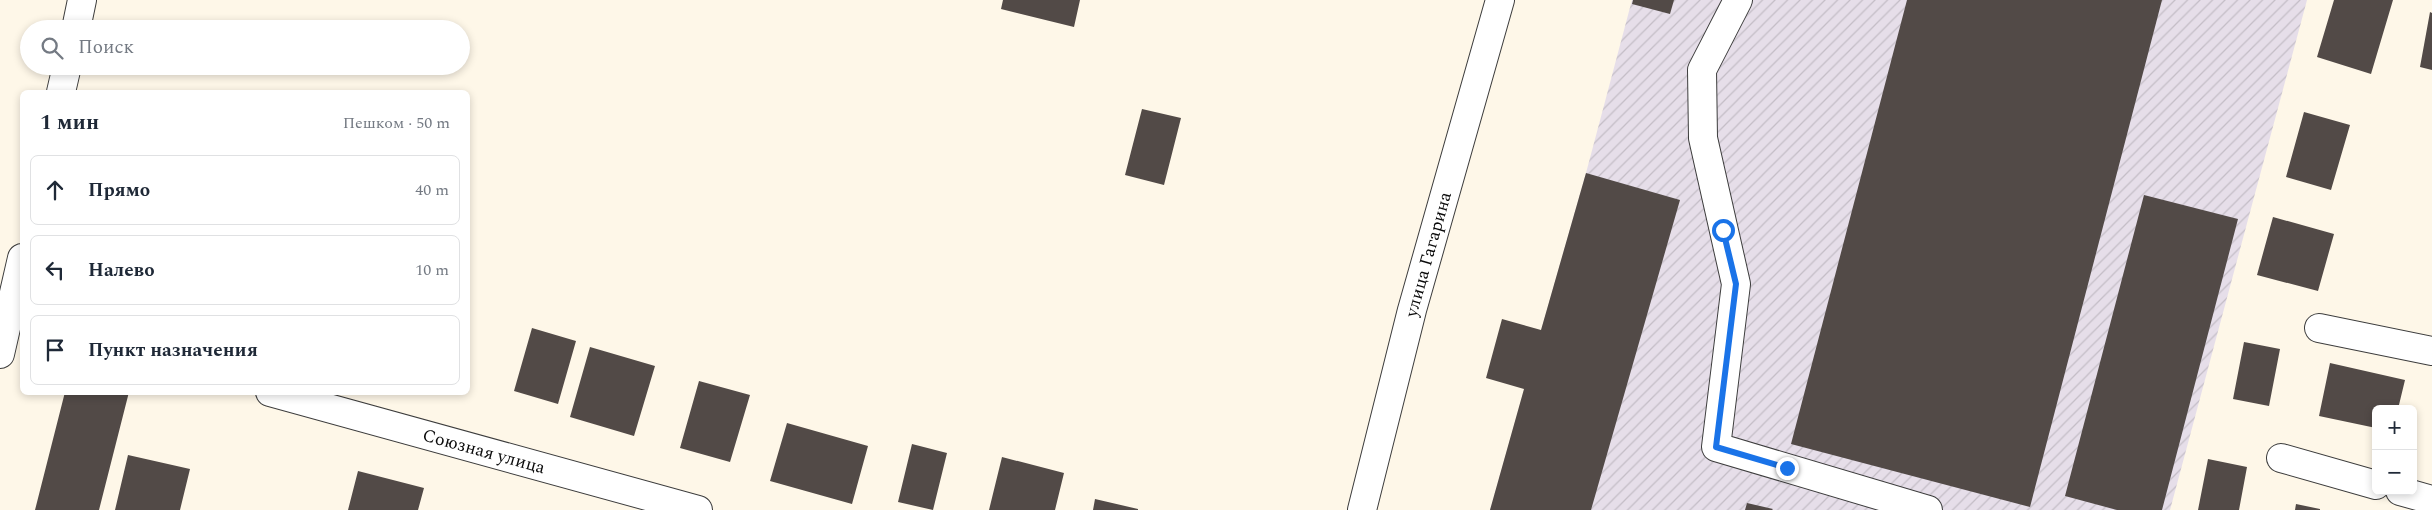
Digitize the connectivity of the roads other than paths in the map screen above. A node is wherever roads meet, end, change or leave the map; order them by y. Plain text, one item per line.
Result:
1 (82, 0) edge
2 (1500, 0) edge
3 (1738, 0) edge
4 (78, 20) edge
5 (65, 75) edge
6 (61, 90) edge
7 (20, 267) edge
8 (2319, 328) dead end
9 (2432, 351) edge
10 (0, 354) edge
11 (281, 395) edge
12 (2281, 458) dead end
13 (2372, 484) edge
14 (2414, 495) edge
15 (2432, 500) edge
16 (698, 510) edge
17 (1362, 510) edge
18 (1928, 510) edge

1 - 4 street
2 - 17 street, улица Гагарина
3 - 18 street
5 - 6 street
7 - 10 street
8 - 9 street
11 - 16 street, Союзная улица
12 - 13 street
14 - 15 street

